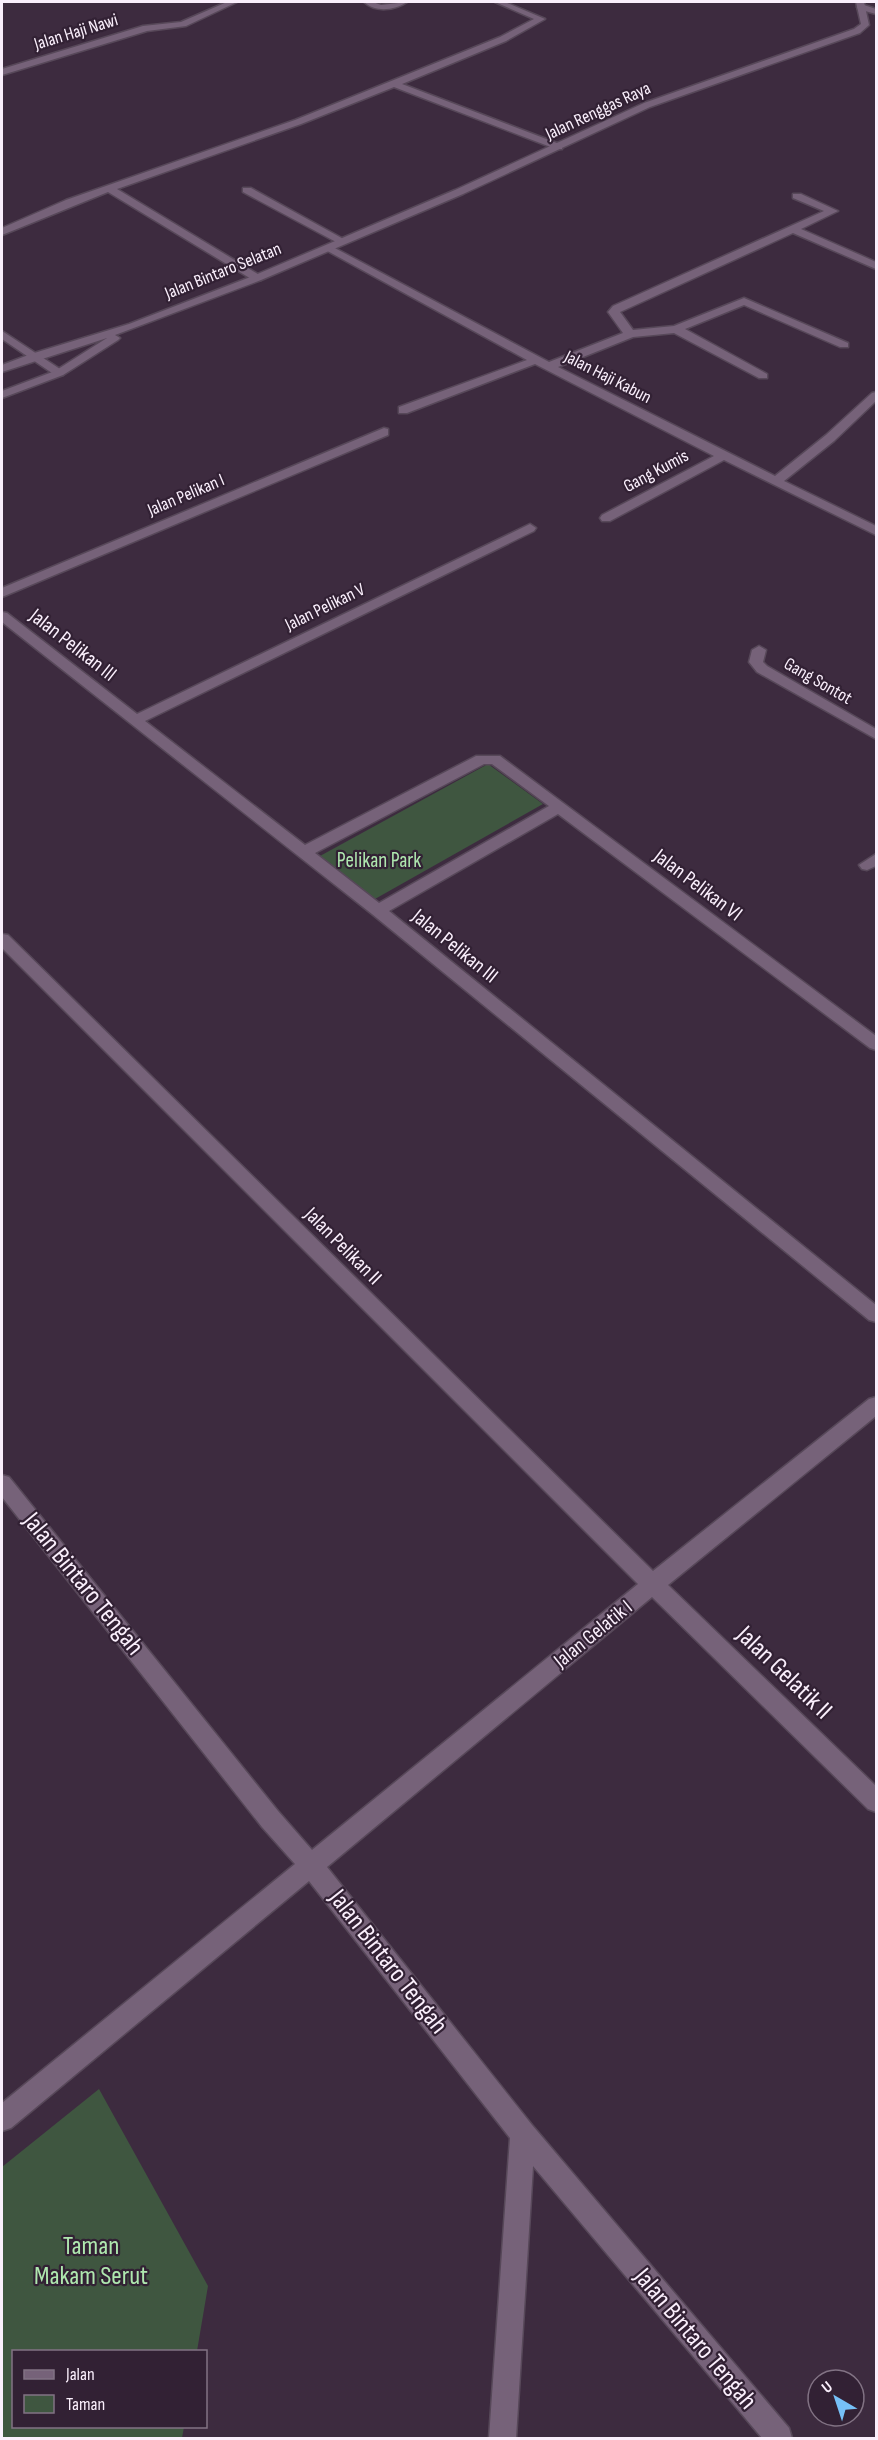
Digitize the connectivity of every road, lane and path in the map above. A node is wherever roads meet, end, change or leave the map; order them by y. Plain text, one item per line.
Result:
1 (233, 2) edge
2 (369, 2) edge
3 (403, 2) edge
4 (499, 2) edge
5 (861, 4) edge
6 (876, 12) edge
7 (2, 72) edge
8 (394, 84) junction
9 (559, 147) junction
10 (108, 188) junction
11 (247, 190) dead end
12 (797, 196) dead end
13 (795, 230) junction
14 (2, 232) edge
15 (342, 241) junction
16 (327, 248) junction
17 (876, 266) edge
18 (257, 278) junction
19 (133, 326) junction
20 (676, 328) junction
21 (2, 334) edge
22 (631, 334) junction
23 (844, 345) dead end
24 (35, 356) junction
25 (536, 360) junction
26 (548, 367) junction
27 (2, 369) edge
28 (59, 373) junction
29 (763, 376) dead end
30 (2, 395) edge
31 (876, 395) edge
32 (403, 410) dead end
33 (384, 432) dead end
34 (723, 456) junction
35 (776, 481) junction
36 (606, 518) dead end
37 (530, 528) dead end
38 (876, 531) edge
39 (2, 592) edge
40 (2, 616) edge
41 (759, 650) dead end
42 (136, 720) junction
43 (876, 735) edge
44 (559, 807) junction
45 (305, 852) junction
46 (378, 910) junction
47 (2, 939) edge
48 (876, 1044) edge
49 (876, 1315) edge
50 (876, 1405) edge
51 (2, 1483) edge
52 (653, 1584) junction
53 (876, 1801) edge
54 (311, 1865) junction
55 (2, 2119) edge
56 (523, 2134) junction
57 (502, 2439) edge
58 (779, 2439) edge

1 - 7 street, Jalan Haji Nawi
2 - 3 street
4 - 8 street
5 - 6 street
5 - 9 street, Jalan Renggas Raya
8 - 9 street
8 - 10 street
9 - 15 street, Jalan Renggas Raya
10 - 14 street
10 - 18 street
11 - 15 street
12 - 13 street
13 - 17 street
13 - 22 street
15 - 16 street, Jalan Renggas Raya
16 - 18 street, Jalan Bintaro Selatan
16 - 25 street, Jalan Haji Kabun
18 - 19 street, Jalan Bintaro Selatan
19 - 24 street, Jalan Bintaro Selatan
19 - 28 street, Jalan Bintaro Selatan
20 - 22 street
20 - 23 street
20 - 29 street
21 - 24 street
22 - 26 street
24 - 27 street, Jalan Bintaro Selatan
24 - 28 street
25 - 26 street, Jalan Haji Kabun
25 - 32 street
26 - 34 street, Jalan Haji Kabun
28 - 30 street, Jalan Bintaro Selatan
31 - 35 street
33 - 39 street, Jalan Pelikan I
34 - 35 street, Jalan Haji Kabun
34 - 36 street, Gang Kumis
35 - 38 street, Jalan Haji Kabun
37 - 42 street, Jalan Pelikan V
40 - 42 street, Jalan Pelikan III
41 - 43 street, Gang Sontot
42 - 45 street, Jalan Pelikan III
44 - 45 street, Jalan Pelikan VI
44 - 46 street
44 - 48 street, Jalan Pelikan VI
45 - 46 street, Jalan Pelikan III
46 - 49 street, Jalan Pelikan III
47 - 52 street, Jalan Pelikan II
50 - 52 street, Jalan Gelatik I
51 - 54 street, Jalan Bintaro Tengah
52 - 53 street, Jalan Gelatik II
52 - 54 street, Jalan Gelatik I
54 - 55 street, Jalan Gelatik I
54 - 56 street, Jalan Bintaro Tengah
56 - 57 street
56 - 58 street, Jalan Bintaro Tengah

